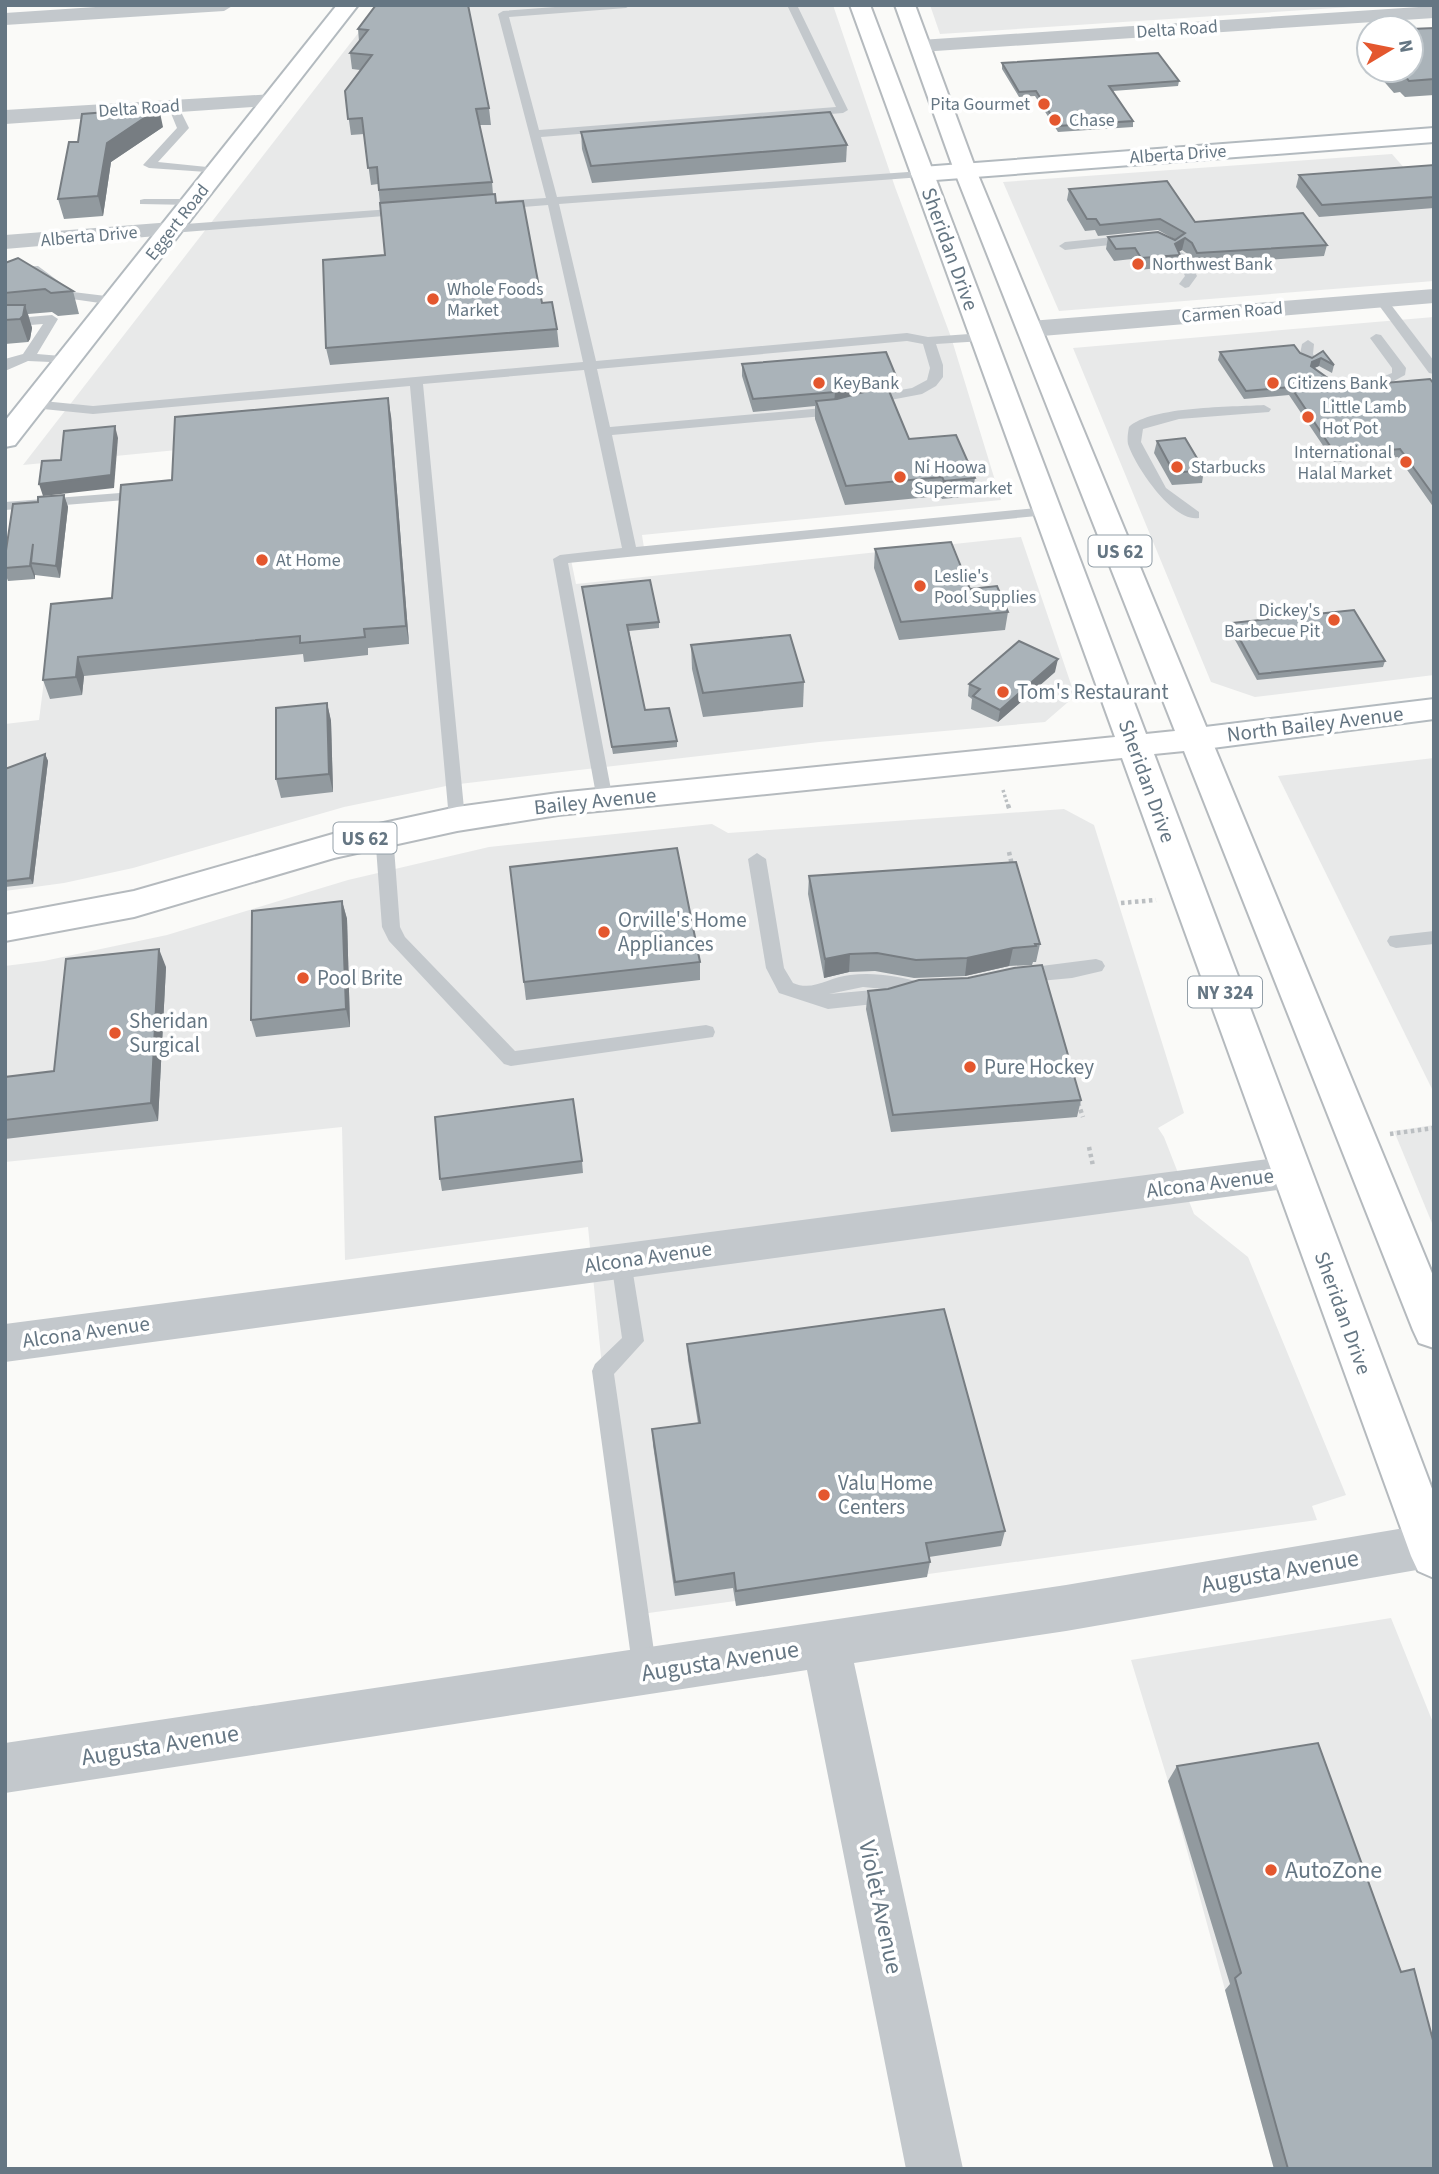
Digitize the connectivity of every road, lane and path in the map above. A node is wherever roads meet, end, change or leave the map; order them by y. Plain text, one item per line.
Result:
1 (224, 5) edge
2 (348, 5) edge
3 (626, 5) edge
4 (792, 5) edge
5 (860, 5) edge
6 (905, 5) edge
7 (148, 8) edge
8 (501, 10) edge
9 (1434, 12) edge
10 (5, 19) edge
11 (920, 46) junction
12 (274, 100) junction
13 (173, 106) junction
14 (5, 117) edge
15 (534, 134) junction
16 (1434, 135) edge
17 (965, 170) junction
18 (217, 171) junction
19 (922, 174) junction
20 (552, 201) junction
21 (144, 202) dead end
22 (192, 202) junction
23 (484, 206) edge
24 (416, 211) edge
25 (172, 229) junction
26 (1145, 239) edge
27 (5, 242) edge
28 (1065, 246) dead end
29 (1181, 256) edge
30 (5, 272) edge
31 (1185, 284) dead end
32 (1434, 296) edge
33 (1381, 300) junction
34 (114, 301) junction
35 (5, 323) edge
36 (1030, 329) junction
37 (983, 337) junction
38 (1376, 338) dead end
39 (928, 341) junction
40 (1308, 344) dead end
41 (28, 357) junction
42 (1310, 359) edge
43 (68, 360) junction
44 (589, 364) junction
45 (5, 368) edge
46 (1434, 370) edge
47 (415, 380) junction
48 (1337, 386) edge
49 (1264, 409) dead end
50 (22, 410) edge
51 (604, 432) junction
52 (5, 439) edge
53 (120, 497) edge
54 (5, 506) edge
55 (1047, 510) junction
56 (1194, 515) dead end
57 (630, 552) junction
58 (1434, 709) edge
59 (1197, 738) junction
60 (1134, 747) junction
61 (1003, 790) dead end
62 (604, 800) junction
63 (1010, 811) dead end
64 (457, 819) junction
65 (384, 834) junction
66 (1009, 852) dead end
67 (757, 859) dead end
68 (1015, 876) edge
69 (1156, 900) dead end
70 (1121, 903) dead end
71 (5, 928) edge
72 (1434, 937) edge
73 (1396, 941) dead end
74 (1096, 966) dead end
75 (1000, 978) edge
76 (922, 988) edge
77 (706, 1032) dead end
78 (1075, 1090) edge
79 (1083, 1117) dead end
80 (1434, 1128) edge
81 (1386, 1134) dead end
82 (1089, 1147) dead end
83 (1093, 1166) dead end
84 (1292, 1172) junction
85 (621, 1261) junction
86 (1434, 1330) edge
87 (5, 1343) edge
88 (1433, 1549) edge
89 (826, 1645) junction
90 (645, 1672) junction
91 (5, 1769) edge
92 (935, 2169) edge

1 - 7 street
2 - 12 main road, Eggert Road
3 - 8 lane
4 - 15 lane
5 - 19 main road, Sheridan Drive / US 62
6 - 11 main road, Sheridan Drive / US 62
7 - 10 street
8 - 15 lane
9 - 11 street, Delta Road
11 - 17 main road, Sheridan Drive / US 62
12 - 13 street, Delta Road
12 - 18 main road, Eggert Road
13 - 14 street, Delta Road
13 - 18 lane
15 - 20 lane
16 - 17 main road, Alberta Drive
17 - 19 main road, Alberta Drive
17 - 36 main road, Sheridan Drive / US 62
18 - 22 main road, Eggert Road
19 - 20 lane
19 - 37 main road, Sheridan Drive / US 62
20 - 23 lane
20 - 44 lane
21 - 22 lane
22 - 25 main road, Eggert Road
24 - 25 lane
25 - 27 street, Alberta Drive
25 - 34 main road, Eggert Road
26 - 28 lane
29 - 31 lane
30 - 34 lane
32 - 33 street, Carmen Road
33 - 36 street, Carmen Road
33 - 46 lane
34 - 43 main road, Eggert Road
35 - 41 lane
36 - 59 main road, Sheridan Drive / US 62
37 - 39 lane
37 - 55 main road, Sheridan Drive / US 62
38 - 48 lane
39 - 44 lane
39 - 51 lane
40 - 42 lane
41 - 43 lane
41 - 45 lane
43 - 50 main road, Eggert Road
44 - 47 lane
44 - 51 lane
47 - 50 lane
47 - 64 lane
49 - 56 lane
50 - 52 main road, Eggert Road
51 - 57 lane
53 - 54 lane
55 - 57 lane
55 - 60 main road, Sheridan Drive / US 62
57 - 62 lane
58 - 59 main road, North Bailey Avenue
59 - 60 main road, Bailey Avenue / US 62
59 - 86 main road, Sheridan Drive / NY 324
60 - 62 main road, Bailey Avenue / US 62
60 - 84 main road, Sheridan Drive / NY 324
61 - 63 path
62 - 64 main road, Bailey Avenue / US 62
64 - 65 main road, Bailey Avenue / US 62
65 - 71 main road, Bailey Avenue / US 62
65 - 77 lane
66 - 68 path
67 - 76 lane
69 - 70 path
72 - 73 lane
74 - 75 lane
78 - 79 path
80 - 81 path
82 - 83 path
84 - 85 street, Alcona Avenue
84 - 88 main road, Sheridan Drive / NY 324
85 - 87 street, Alcona Avenue
85 - 90 lane
88 - 89 street, Augusta Avenue
89 - 90 street, Augusta Avenue
89 - 92 street, Violet Avenue
90 - 91 street, Augusta Avenue

